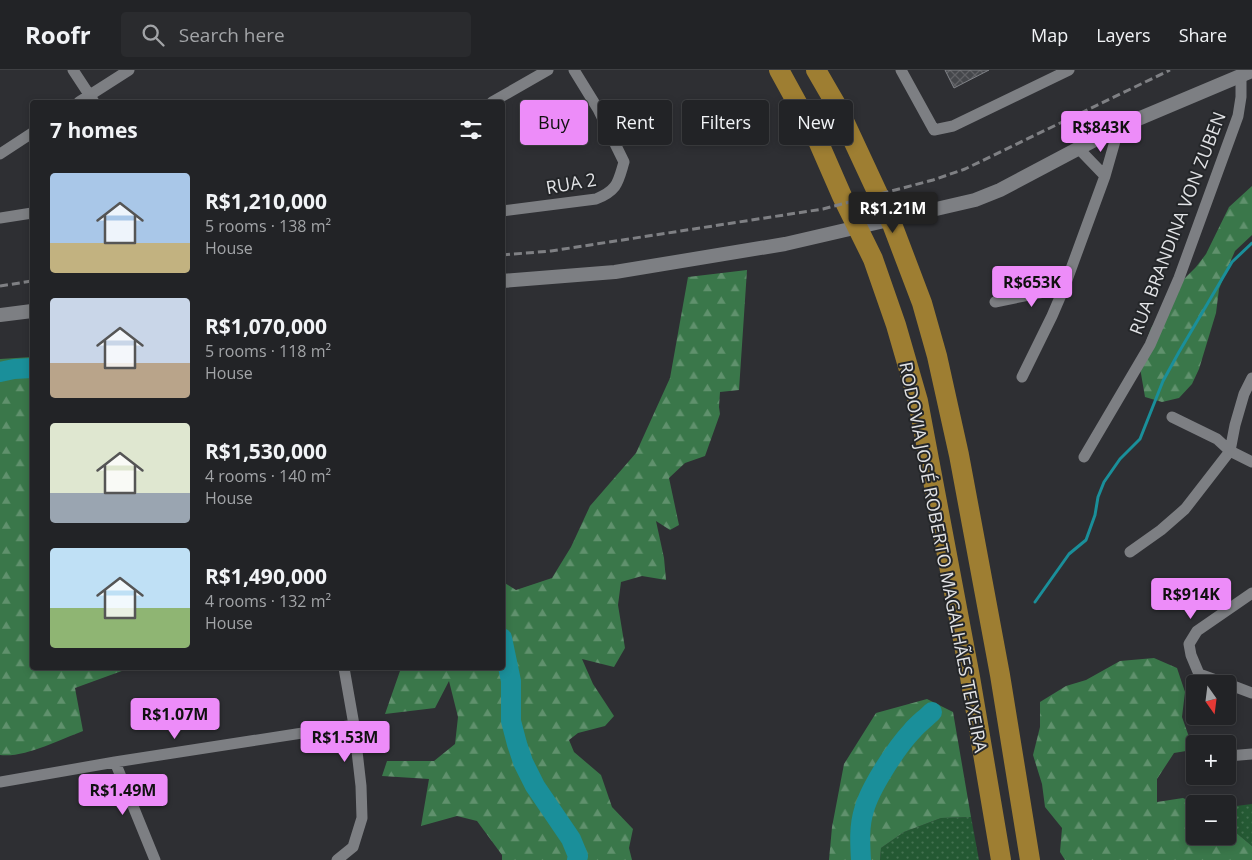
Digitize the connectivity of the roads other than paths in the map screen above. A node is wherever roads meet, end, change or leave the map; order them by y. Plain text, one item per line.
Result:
1 (73, 70) edge
2 (129, 70) edge
3 (548, 70) edge
4 (574, 70) edge
5 (779, 70) edge
6 (816, 70) edge
7 (901, 70) edge
8 (1069, 70) edge
9 (1247, 73) edge
10 (91, 99) edge
11 (496, 100) edge
12 (1119, 127) junction
13 (30, 134) edge
14 (1079, 149) junction
15 (0, 154) edge
16 (1105, 176) junction
17 (505, 212) edge
18 (30, 213) edge
19 (0, 218) edge
20 (505, 281) edge
21 (1064, 288) junction
22 (995, 302) dead end
23 (30, 311) edge
24 (0, 315) edge
25 (1022, 377) dead end
26 (1252, 378) edge
27 (1172, 417) dead end
28 (1230, 450) junction
29 (1084, 457) dead end
30 (1252, 462) edge
31 (1130, 552) dead end
32 (1252, 593) edge
33 (344, 670) edge
34 (1202, 675) edge
35 (1236, 687) edge
36 (1252, 693) edge
37 (354, 725) junction
38 (1252, 754) edge
39 (1236, 755) edge
40 (115, 762) junction
41 (0, 782) edge
42 (155, 860) edge
43 (337, 860) edge
44 (1002, 860) edge
45 (1030, 860) edge

1 - 10 street
2 - 10 street
3 - 11 street
4 - 17 street, RUA 2
5 - 44 highway, RODOVIA JOSÉ ROBERTO MAGALHÃES TEIXEIRA
6 - 45 highway, RODOVIA JOSÉ ROBERTO MAGALHÃES TEIXEIRA
7 - 8 street
9 - 12 street
9 - 29 street, RUA BRANDINA VON ZUBEN
12 - 14 street
12 - 16 street
13 - 15 street
14 - 16 street
14 - 20 street
16 - 21 street
18 - 19 street
21 - 22 street
21 - 25 street
23 - 24 street
26 - 28 street
27 - 28 street
28 - 30 street
28 - 31 street
32 - 34 street
33 - 37 street
35 - 36 street
37 - 40 street
37 - 43 street
38 - 39 street
40 - 41 street
40 - 42 street

